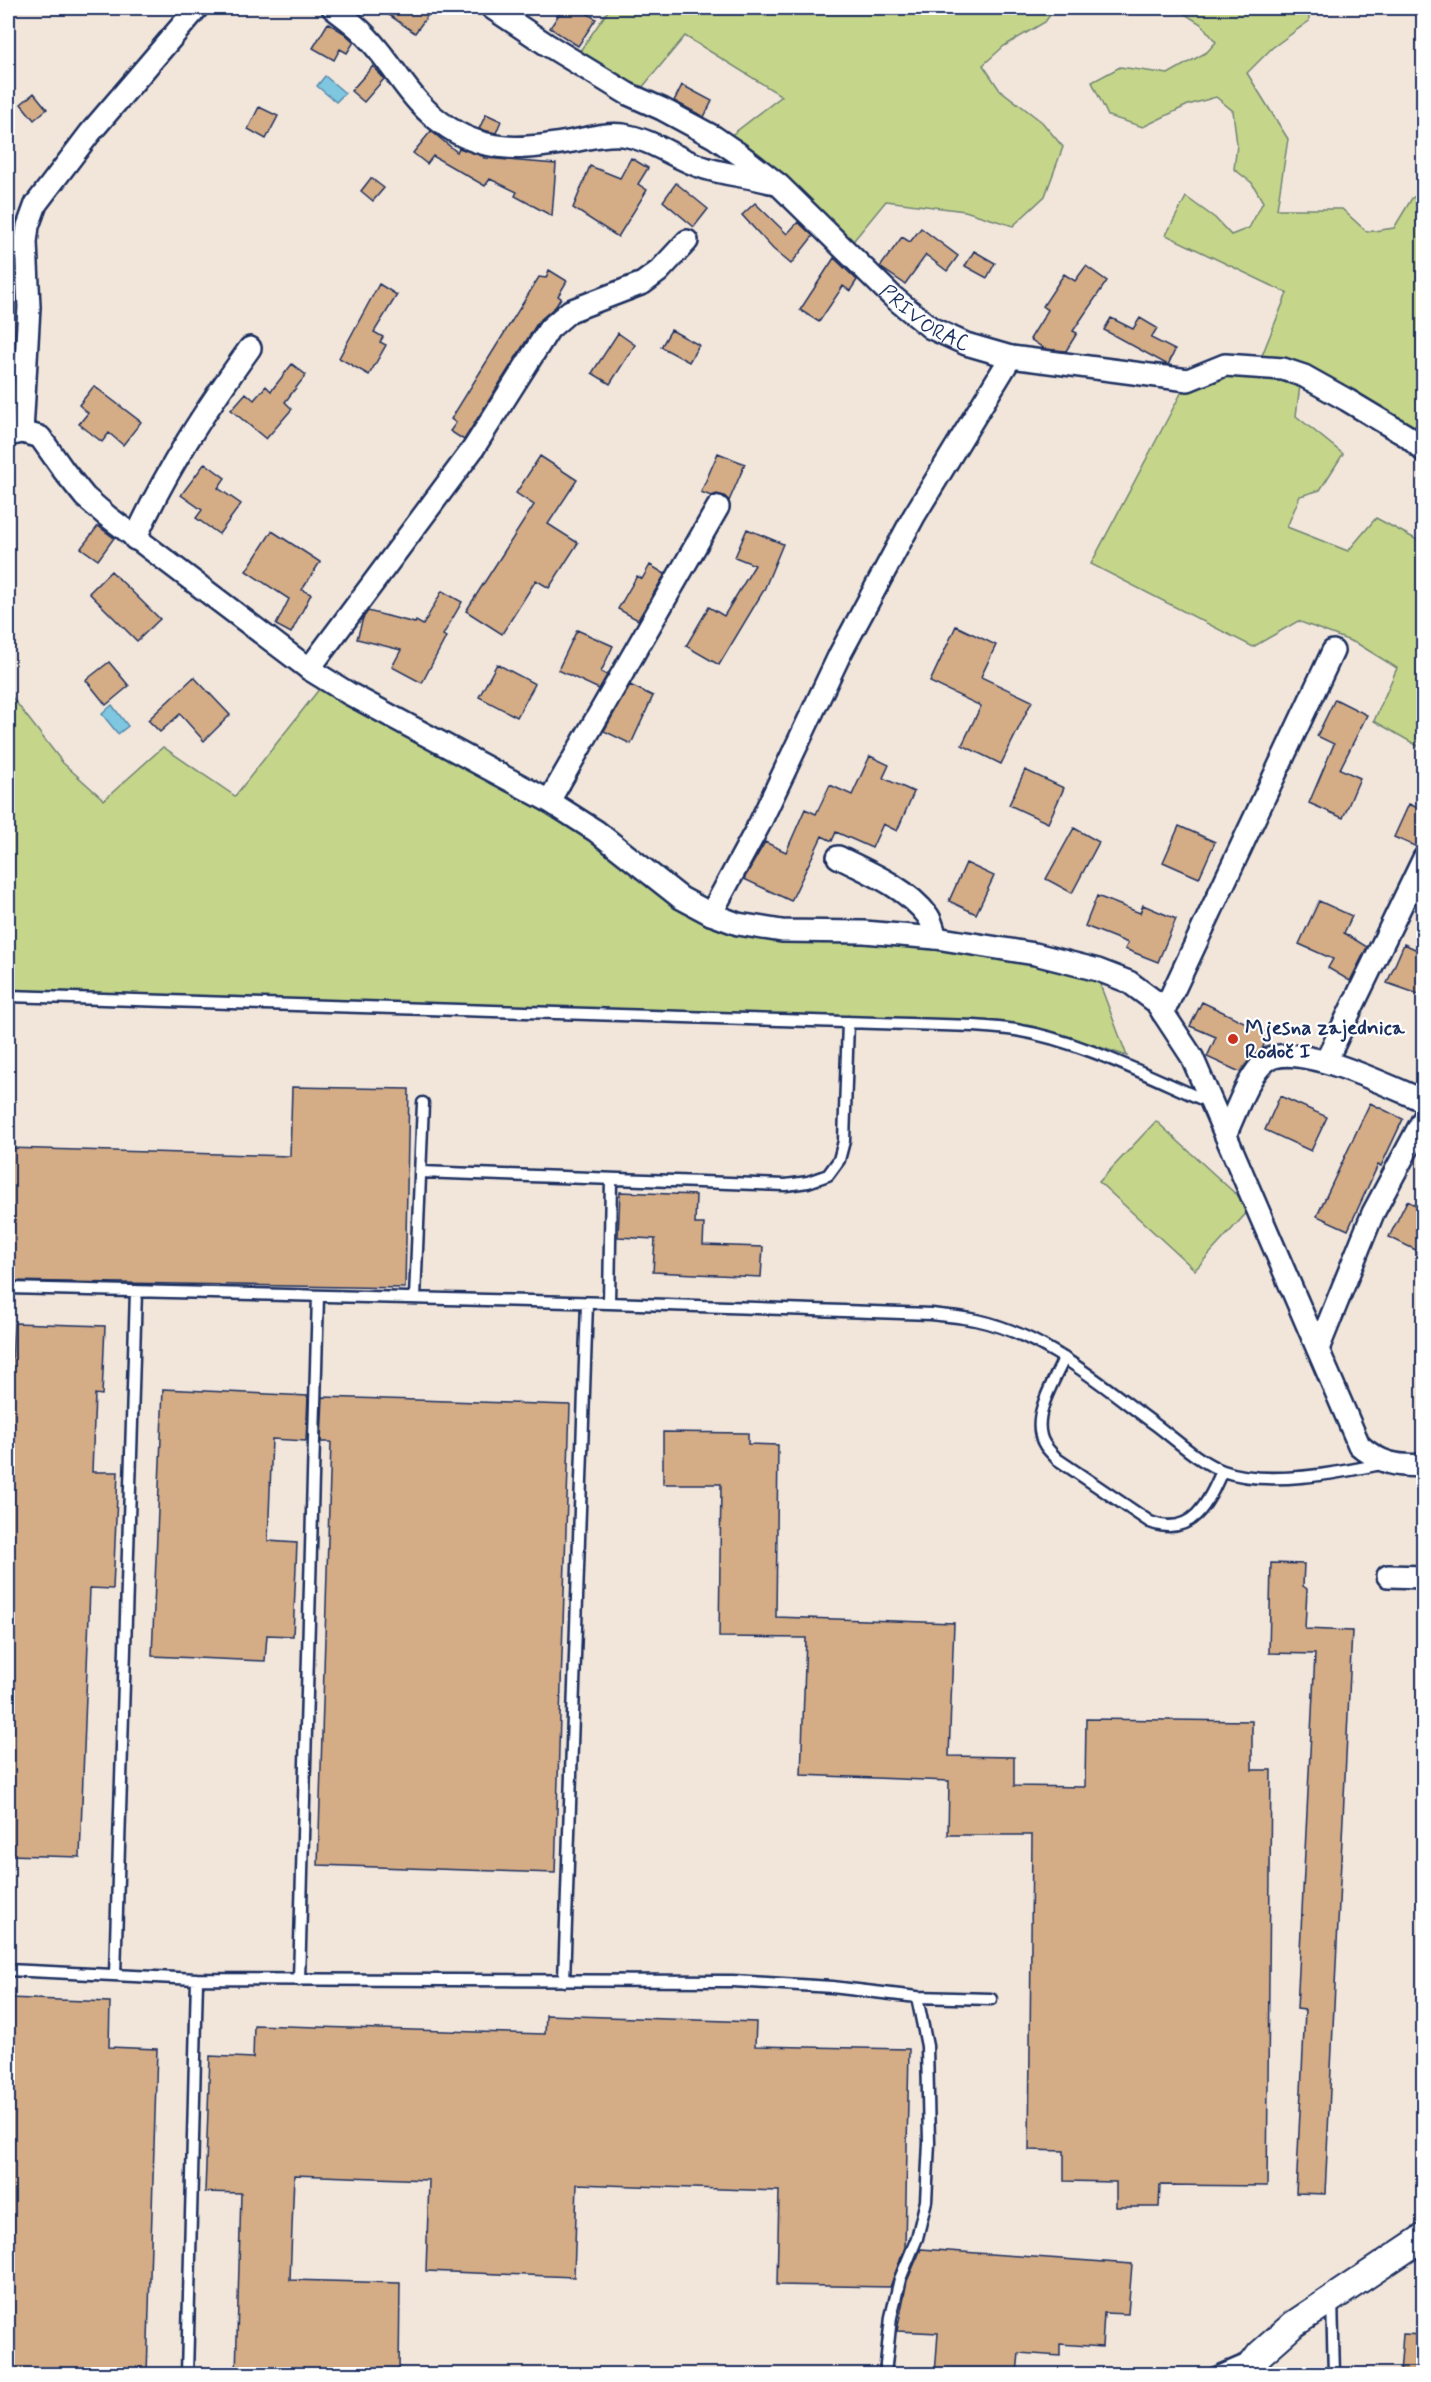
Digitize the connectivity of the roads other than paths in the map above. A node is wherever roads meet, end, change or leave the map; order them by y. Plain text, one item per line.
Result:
1 (197, 8) edge
2 (333, 8) edge
3 (492, 8) edge
4 (779, 185) junction
5 (687, 241) dead end
6 (250, 348) dead end
7 (1011, 357) junction
8 (8, 397) edge
9 (15, 434) edge
10 (1424, 451) edge
11 (718, 507) dead end
12 (135, 539) junction
13 (1333, 651) dead end
14 (309, 669) junction
15 (549, 801) junction
16 (838, 857) dead end
17 (1424, 858) edge
18 (711, 914) junction
19 (936, 938) junction
20 (8, 996) edge
21 (1163, 1013) junction
22 (848, 1022) junction
23 (1326, 1061) junction
24 (1424, 1101) edge
25 (423, 1104) dead end
26 (1213, 1104) junction
27 (1424, 1118) edge
28 (1226, 1133) junction
29 (420, 1172) junction
30 (611, 1179) junction
31 (8, 1288) edge
32 (136, 1291) junction
33 (318, 1296) junction
34 (415, 1298) junction
35 (609, 1302) junction
36 (587, 1303) junction
37 (1318, 1349) junction
38 (1064, 1358) junction
39 (1386, 1463) junction
40 (1424, 1465) edge
41 (1222, 1471) junction
42 (1388, 1576) dead end
43 (1424, 1577) edge
44 (8, 1970) edge
45 (115, 1975) junction
46 (196, 1979) junction
47 (299, 1980) junction
48 (564, 1981) junction
49 (917, 1997) junction
50 (991, 1999) dead end
51 (1424, 2237) edge
52 (1332, 2299) junction
53 (1253, 2364) edge
54 (187, 2374) edge
55 (885, 2374) edge
56 (1213, 2374) edge
57 (1334, 2374) edge

1 - 9 street
2 - 4 street
3 - 4 street, PRIVORAC
4 - 7 street, PRIVORAC
5 - 14 street
6 - 12 street
7 - 10 street, PRIVORAC
7 - 18 street
8 - 9 street
9 - 12 street
11 - 15 street
12 - 14 street
13 - 21 street
14 - 15 street
15 - 18 street
16 - 19 street
17 - 23 street
18 - 19 street
19 - 21 street
20 - 22 lane
21 - 26 street
22 - 26 lane
22 - 30 lane
23 - 24 street
23 - 28 street
25 - 29 lane
26 - 28 street
27 - 37 street
28 - 37 street
29 - 30 lane
29 - 34 lane
30 - 35 lane
31 - 32 lane
32 - 33 lane
32 - 45 lane
33 - 34 lane
33 - 47 lane
34 - 36 lane
35 - 36 lane
35 - 38 lane
36 - 48 lane
37 - 39 street
38 - 41 lane
38 - 41 lane
39 - 40 street
39 - 41 lane
42 - 43 street
44 - 45 lane
45 - 46 lane
46 - 47 lane
46 - 54 lane
47 - 48 lane
48 - 49 lane
49 - 50 lane
49 - 55 lane
51 - 52 street
52 - 53 street
52 - 57 lane
53 - 56 lane

